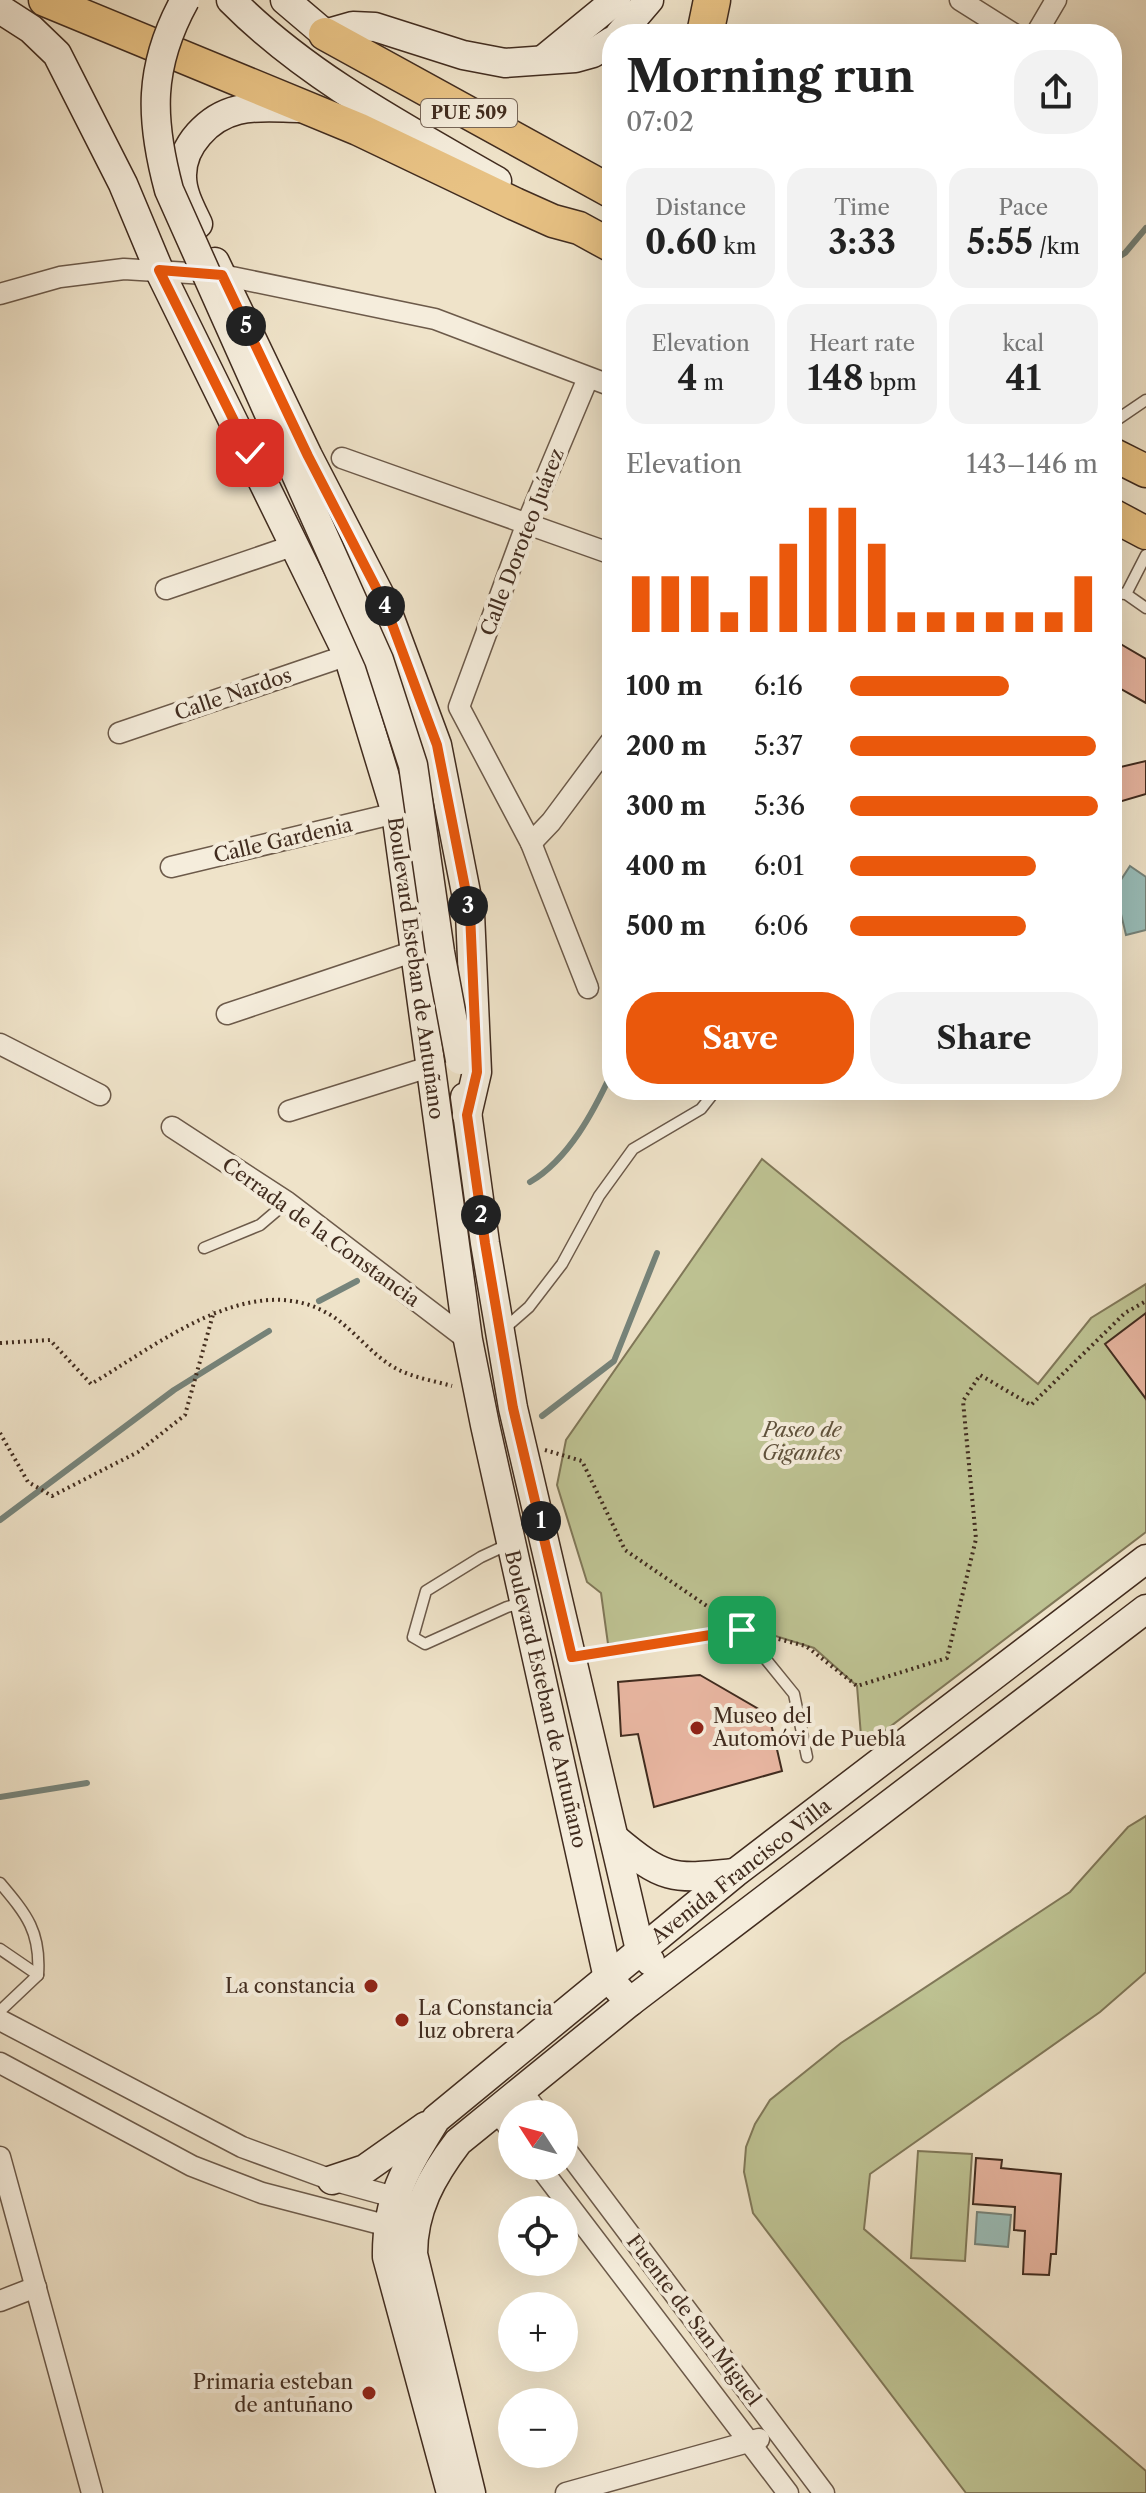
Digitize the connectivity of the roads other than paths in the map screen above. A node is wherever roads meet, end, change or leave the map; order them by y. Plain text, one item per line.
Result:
1 (45, 0) edge
2 (185, 0) edge
3 (231, 0) edge
4 (285, 0) edge
5 (616, 0) edge
6 (649, 0) edge
7 (712, 0) edge
8 (960, 0) edge
9 (1056, 0) edge
10 (0, 9) edge
11 (629, 24) edge
12 (707, 24) edge
13 (998, 24) edge
14 (1042, 24) edge
15 (325, 34) junction
16 (602, 47) edge
17 (544, 59) junction
18 (310, 108) junction
19 (602, 186) edge
20 (579, 228) junction
21 (602, 241) edge
22 (159, 270) junction
23 (222, 275) junction
24 (0, 294) edge
25 (588, 378) junction
26 (602, 383) edge
27 (1146, 400) edge
28 (1122, 416) edge
29 (342, 458) dead end
30 (1122, 459) edge
31 (1146, 471) edge
32 (1122, 520) edge
33 (527, 523) junction
34 (1146, 533) edge
35 (295, 545) junction
36 (602, 550) edge
37 (1146, 555) edge
38 (166, 589) dead end
39 (1122, 594) edge
40 (1126, 594) junction
41 (1146, 608) edge
42 (348, 655) junction
43 (119, 733) dead end
44 (602, 753) edge
45 (396, 813) junction
46 (531, 843) junction
47 (171, 867) dead end
48 (415, 951) junction
49 (588, 988) dead end
50 (227, 1014) dead end
51 (0, 1044) edge
52 (429, 1067) junction
53 (100, 1095) dead end
54 (708, 1100) edge
55 (289, 1111) dead end
56 (467, 1115) junction
57 (172, 1127) dead end
58 (287, 1202) junction
59 (204, 1248) dead end
60 (500, 1332) junction
61 (468, 1340) junction
62 (511, 1543) junction
63 (1146, 1559) edge
64 (525, 1603) junction
65 (1146, 1609) edge
66 (572, 1657) junction
67 (807, 1757) dead end
68 (614, 1838) junction
69 (735, 1873) junction
70 (0, 1883) edge
71 (0, 1949) edge
72 (640, 1950) junction
73 (38, 1975) junction
74 (665, 1976) junction
75 (608, 1978) junction
76 (630, 2002) junction
77 (0, 2011) edge
78 (0, 2020) edge
79 (0, 2063) edge
80 (522, 2091) junction
81 (517, 2100) edge
82 (529, 2100) edge
83 (436, 2119) junction
84 (498, 2124) edge
85 (0, 2157) edge
86 (578, 2166) edge
87 (332, 2180) junction
88 (550, 2180) edge
89 (407, 2201) junction
90 (400, 2229) junction
91 (36, 2287) junction
92 (0, 2301) edge
93 (778, 2433) junction
94 (750, 2442) junction
95 (92, 2493) edge
96 (451, 2493) edge
97 (471, 2493) edge
98 (566, 2493) edge
99 (788, 2493) edge
100 (824, 2493) edge

1 - 18 main road
2 - 56 street, Boulevard Esteban de Antuñano, bridge
3 - 20 street, PUE 509
4 - 15 street, PUE 509
5 - 17 street
6 - 11 street
7 - 12 highway
8 - 13 street
9 - 14 street
10 - 22 street, Boulevard Esteban de Antuñano
15 - 17 street
15 - 19 main road, PUE 509
16 - 17 street
18 - 20 main road
18 - 23 street
20 - 21 main road, PUE 509
22 - 23 street
22 - 24 street
22 - 35 street, Boulevard Esteban de Antuñano
23 - 25 street
23 - 56 street
25 - 26 street
25 - 33 street, Calle Doroteo Juárez
27 - 28 lane
29 - 33 street
30 - 31 main road
32 - 34 main road
33 - 36 street
33 - 46 street, Calle Doroteo Juárez
35 - 38 street
35 - 42 street, Boulevard Esteban de Antuñano
37 - 40 lane
39 - 40 lane
40 - 41 lane
42 - 43 street, Calle Nardos
42 - 45 street, Boulevard Esteban de Antuñano
44 - 46 street
45 - 47 street, Calle Gardenia
45 - 48 street, Boulevard Esteban de Antuñano
46 - 49 street
48 - 50 street
48 - 52 street, Boulevard Esteban de Antuñano
51 - 53 street
52 - 55 street
52 - 61 street, Boulevard Esteban de Antuñano
54 - 60 lane
56 - 60 street, Boulevard Esteban de Antuñano
57 - 58 street, Cerrada de la Constancia
58 - 59 lane
58 - 61 street, Cerrada de la Constancia
60 - 66 street, Boulevard Esteban de Antuñano
61 - 62 street, Boulevard Esteban de Antuñano
62 - 64 street, Boulevard Esteban de Antuñano
62 - 64 lane
63 - 69 street, Avenida Francisco Villa
64 - 75 street, Boulevard Esteban de Antuñano
65 - 74 street, Avenida Francisco Villa
66 - 67 lane
66 - 68 street, Boulevard Esteban de Antuñano
68 - 69 street
68 - 72 street, Boulevard Esteban de Antuñano
69 - 72 street, Avenida Francisco Villa
70 - 73 lane
71 - 73 lane
72 - 74 street
72 - 75 street, Avenida Francisco Villa
73 - 77 lane
74 - 76 street, Avenida Francisco Villa
75 - 76 street
75 - 83 street, Avenida Francisco Villa
76 - 80 street, Avenida Francisco Villa
78 - 87 street
79 - 90 street
80 - 81 street, Avenida Francisco Villa
80 - 82 street
83 - 87 street
83 - 89 street, Avenida Francisco Villa
84 - 89 street, Avenida Francisco Villa
85 - 91 street
86 - 93 street, Fuente de San Miguel
87 - 89 street
88 - 94 street, Fuente de San Miguel
89 - 90 street, Avenida Francisco Villa
90 - 96 street
90 - 97 street
91 - 92 street
91 - 95 street
93 - 94 street
93 - 100 street, Fuente de San Miguel
94 - 98 street
94 - 99 street, Fuente de San Miguel

